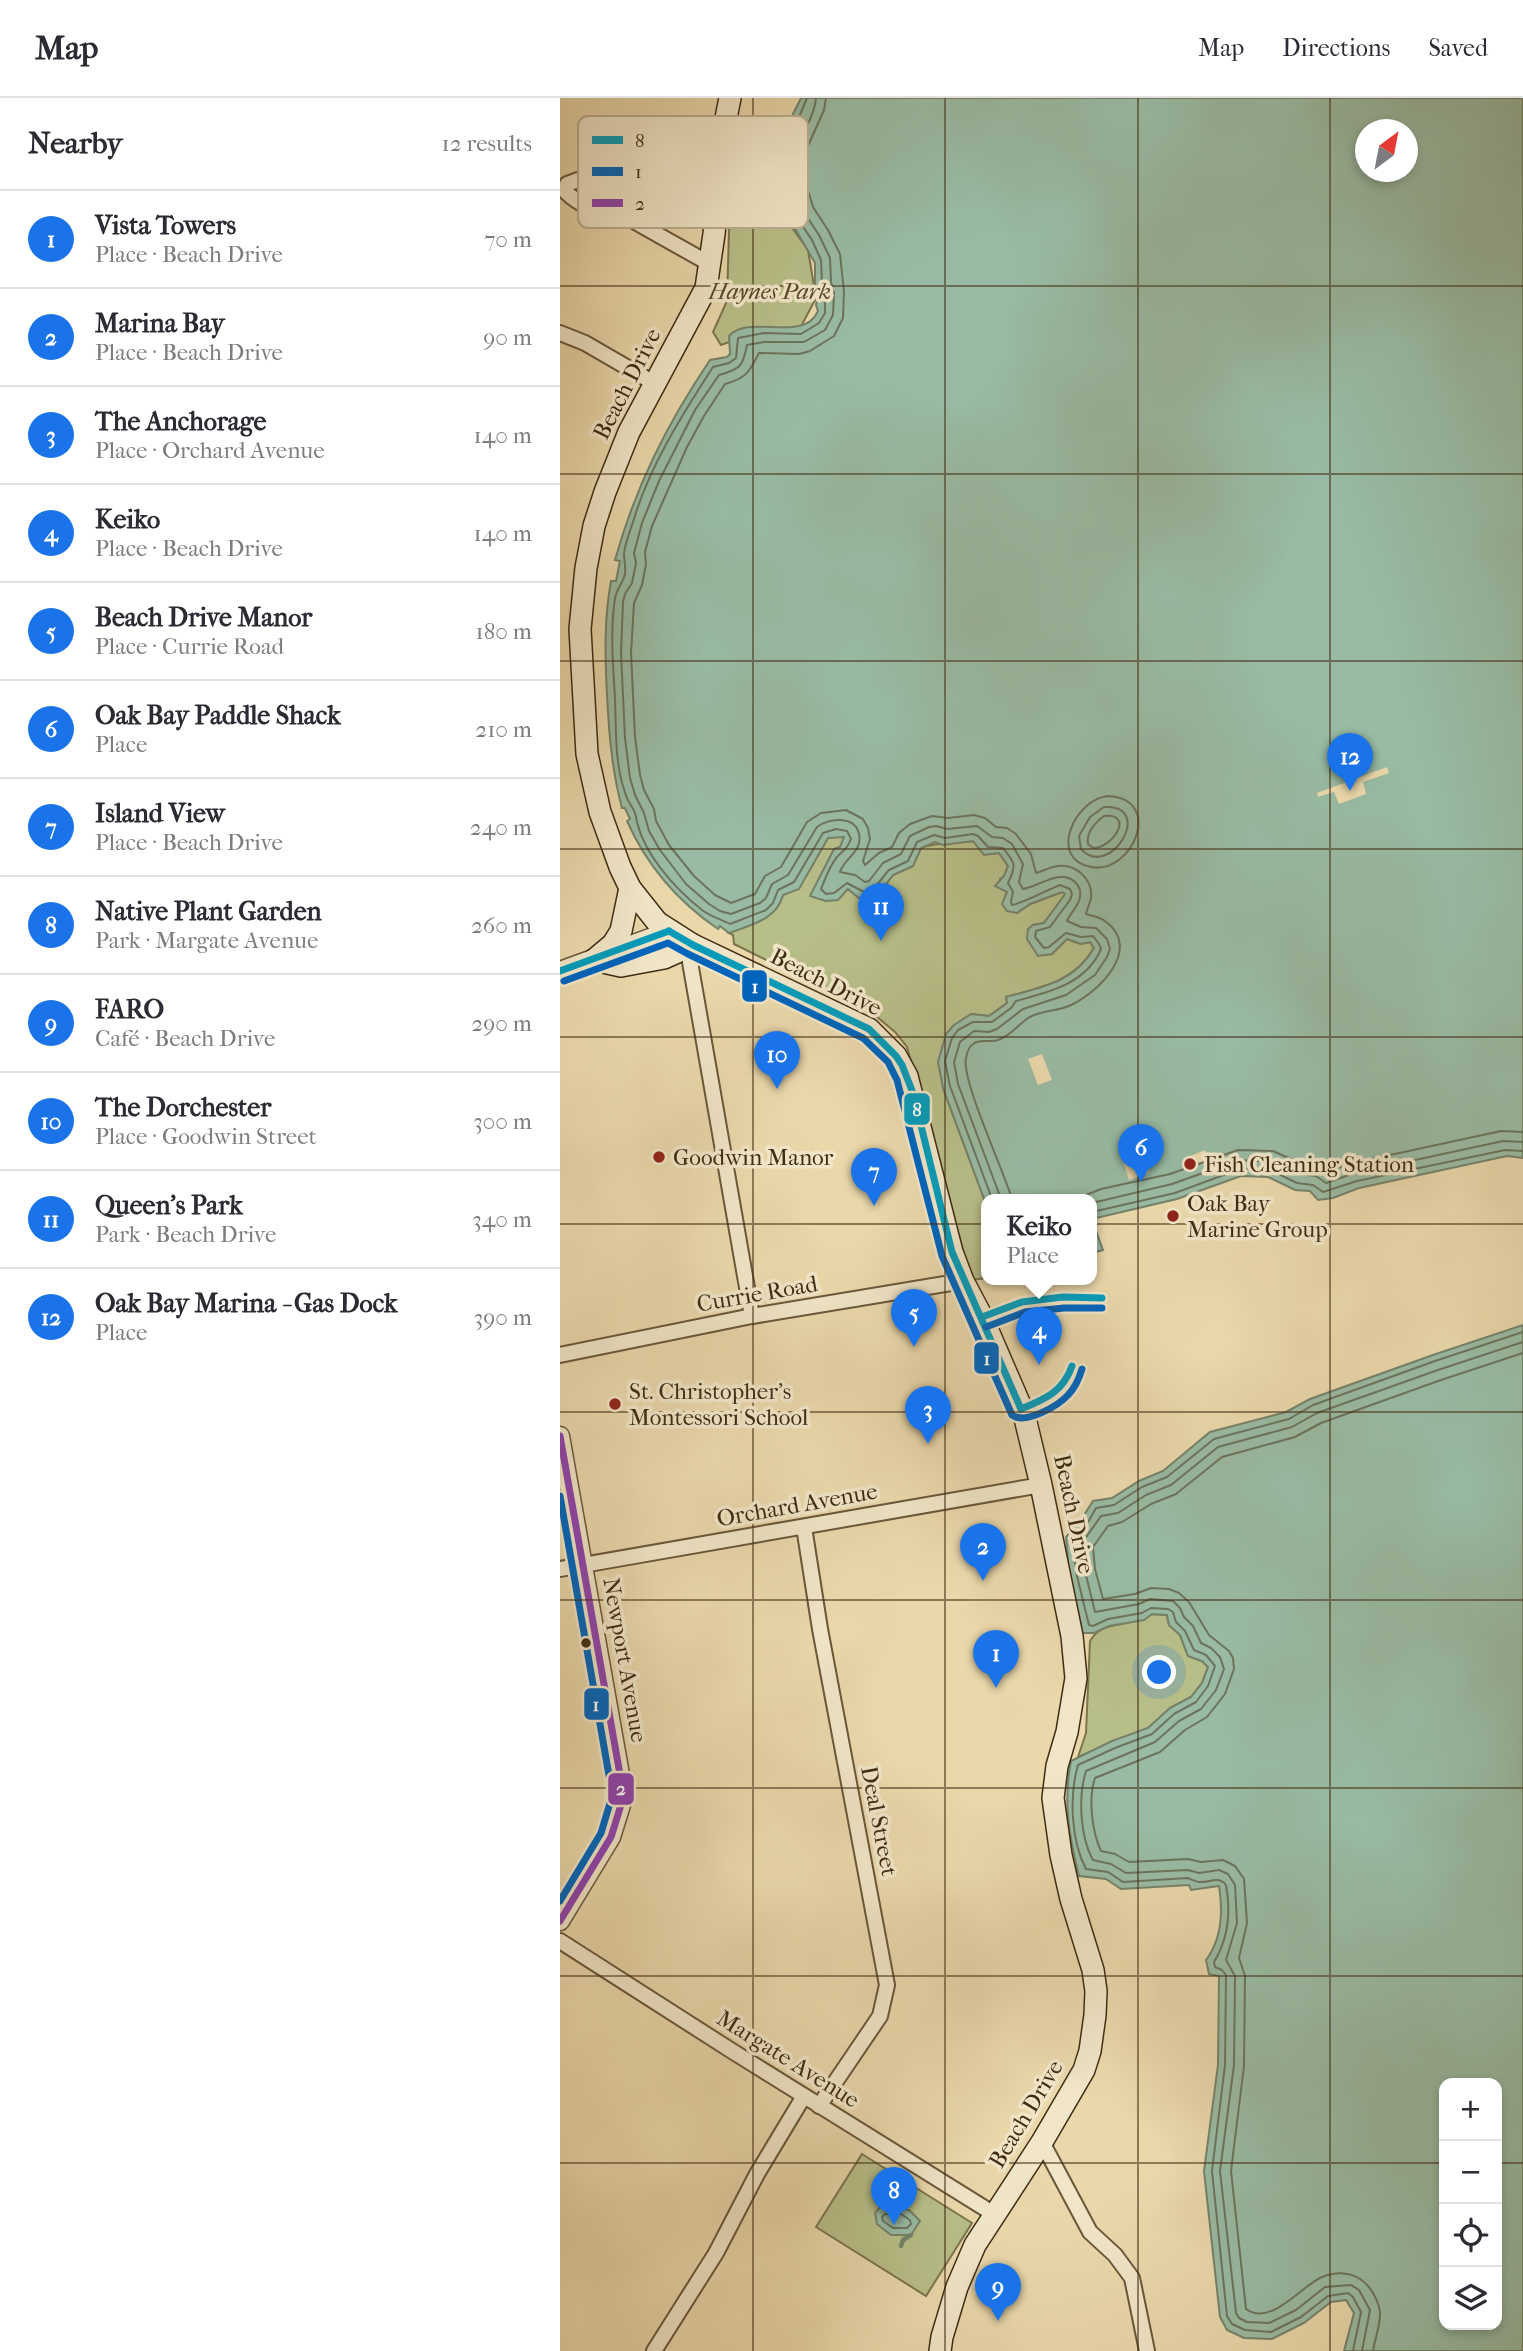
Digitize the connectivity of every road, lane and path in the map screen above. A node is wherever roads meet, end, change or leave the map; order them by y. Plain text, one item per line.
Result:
1 (730, 98) edge
2 (726, 116) edge
3 (646, 228) edge
4 (714, 228) edge
5 (710, 264) junction
6 (560, 332) edge
7 (654, 383) junction
8 (630, 888) junction
9 (669, 931) junction
10 (692, 945) junction
11 (594, 960) junction
12 (560, 971) edge
13 (962, 1281) junction
14 (752, 1316) junction
15 (560, 1355) edge
16 (560, 1436) edge
17 (1041, 1485) junction
18 (804, 1527) junction
19 (583, 1566) junction
20 (560, 1569) edge
21 (560, 1922) edge
22 (560, 1941) edge
23 (804, 2096) junction
24 (820, 2106) junction
25 (1042, 2142) junction
26 (994, 2214) junction
27 (654, 2351) edge
28 (940, 2351) edge
29 (1147, 2351) edge

1 - 2 main road, Beach Drive
3 - 5 street
4 - 5 main road, Beach Drive
5 - 7 main road, Beach Drive
6 - 7 street
7 - 8 main road, Beach Drive
8 - 9 main road, Beach Drive
8 - 11 main road
9 - 10 main road, Beach Drive
9 - 11 street
10 - 11 main road
10 - 13 main road, Beach Drive
10 - 14 street
11 - 12 street
13 - 14 street, Currie Road
13 - 17 main road, Beach Drive
14 - 15 street, Currie Road
16 - 19 street, Newport Avenue
17 - 18 street, Orchard Avenue
17 - 25 main road, Beach Drive
18 - 19 street, Orchard Avenue
18 - 24 street, Deal Street
19 - 20 street, Orchard Avenue
19 - 21 street, Newport Avenue
22 - 23 street, Margate Avenue
23 - 24 street, Margate Avenue
23 - 27 street
24 - 26 street, Margate Avenue
25 - 26 main road, Beach Drive
25 - 29 street
26 - 28 main road, Beach Drive

